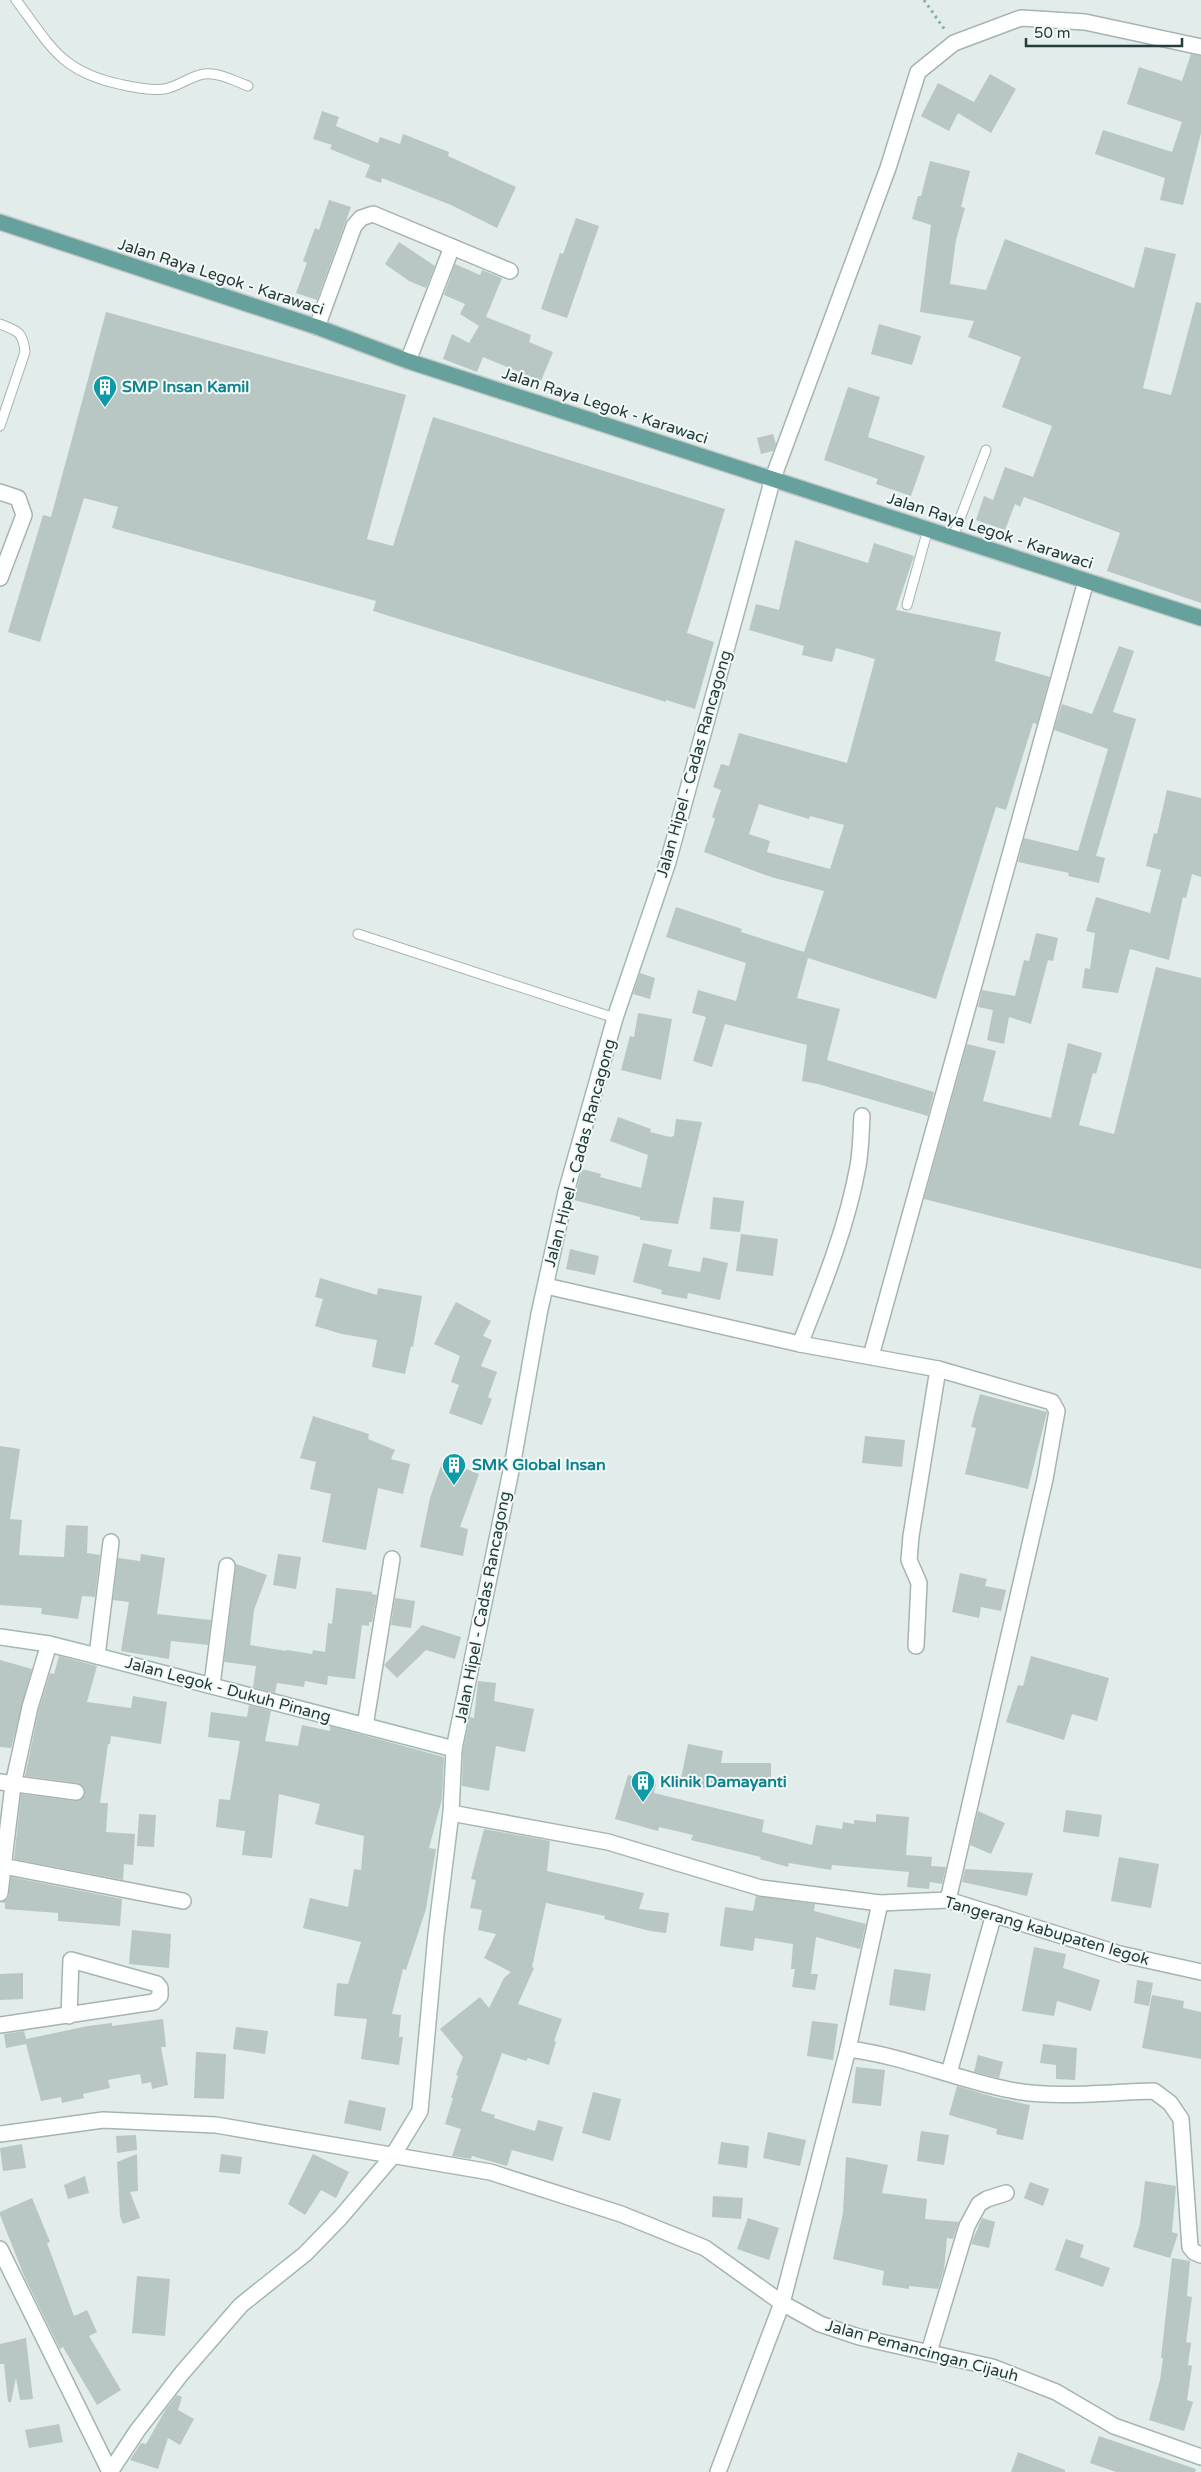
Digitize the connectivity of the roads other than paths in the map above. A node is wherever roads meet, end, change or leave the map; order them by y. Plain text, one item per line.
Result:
1 (16, 0) edge
2 (1201, 47) edge
3 (248, 86) dead end
4 (0, 222) edge
5 (452, 247) junction
6 (510, 271) dead end
7 (0, 324) edge
8 (317, 327) junction
9 (408, 361) junction
10 (0, 426) edge
11 (986, 450) dead end
12 (773, 478) junction
13 (0, 492) edge
14 (928, 529) junction
15 (953, 537) junction
16 (0, 578) edge
17 (1086, 581) junction
18 (907, 605) dead end
19 (1201, 618) edge
20 (358, 934) dead end
21 (615, 1018) junction
22 (862, 1116) dead end
23 (546, 1286) junction
24 (800, 1344) junction
25 (871, 1356) junction
26 (938, 1369) junction
27 (111, 1542) dead end
28 (392, 1558) dead end
29 (227, 1566) dead end
30 (0, 1637) edge
31 (49, 1644) junction
32 (916, 1646) dead end
33 (98, 1656) junction
34 (212, 1685) junction
35 (365, 1726) junction
36 (454, 1749) junction
37 (6, 1784) edge
38 (76, 1792) dead end
39 (451, 1813) junction
40 (3, 1866) junction
41 (0, 1893) edge
42 (948, 1900) junction
43 (182, 1901) dead end
44 (880, 1903) junction
45 (994, 1914) junction
46 (1201, 1972) edge
47 (69, 2016) junction
48 (0, 2025) edge
49 (848, 2049) junction
50 (949, 2073) junction
51 (0, 2134) edge
52 (392, 2157) junction
53 (1006, 2193) dead end
54 (0, 2249) edge
55 (1201, 2255) edge
56 (782, 2303) junction
57 (930, 2352) junction
58 (1201, 2457) edge
59 (110, 2472) edge
60 (718, 2472) edge

1 - 3 lane
2 - 12 street, Jalan Hipel - Cadas Rancagong
4 - 8 main road, Jalan Raya Legok - Karawaci
5 - 6 street
5 - 8 street
5 - 9 street
7 - 10 lane
8 - 9 main road, Jalan Raya Legok - Karawaci
9 - 12 main road, Jalan Raya Legok - Karawaci
11 - 15 lane
12 - 14 main road, Jalan Raya Legok - Karawaci
12 - 21 street, Jalan Hipel - Cadas Rancagong
13 - 16 street
14 - 15 main road, Jalan Raya Legok - Karawaci
14 - 18 lane
15 - 17 main road, Jalan Raya Legok - Karawaci
17 - 19 main road, Jalan Raya Legok - Karawaci
17 - 25 street
20 - 21 lane
21 - 23 street, Jalan Hipel - Cadas Rancagong
22 - 24 street
23 - 24 street
23 - 36 street, Jalan Hipel - Cadas Rancagong
24 - 25 street
25 - 26 street
26 - 32 street
26 - 42 street
27 - 33 street
28 - 35 street
29 - 34 street
30 - 31 street, Jalan Legok - Dukuh Pinang
31 - 33 street, Jalan Legok - Dukuh Pinang
31 - 37 street
33 - 34 street, Jalan Legok - Dukuh Pinang
34 - 35 street, Jalan Legok - Dukuh Pinang
35 - 36 street, Jalan Legok - Dukuh Pinang
36 - 39 street, Jalan Hipel - Cadas Rancagong
37 - 38 street
37 - 40 street
39 - 44 street, Tangerang kabupaten legok
39 - 52 street, Jalan Hipel - Cadas Rancagong
40 - 41 street
40 - 43 street
42 - 44 street, Tangerang kabupaten legok
42 - 45 street, Tangerang kabupaten legok
44 - 49 street
45 - 46 street, Tangerang kabupaten legok
45 - 50 street
47 - 47 street
47 - 48 street
49 - 50 street
49 - 56 street
50 - 55 street
51 - 52 street, Jalan Pemancingan Cijauh
52 - 56 street, Jalan Pemancingan Cijauh
52 - 59 street, Jalan Hipel - Cadas Rancagong
53 - 57 street
54 - 59 street
56 - 57 street, Jalan Pemancingan Cijauh
56 - 60 street
57 - 58 street, Jalan Pemancingan Cijauh

